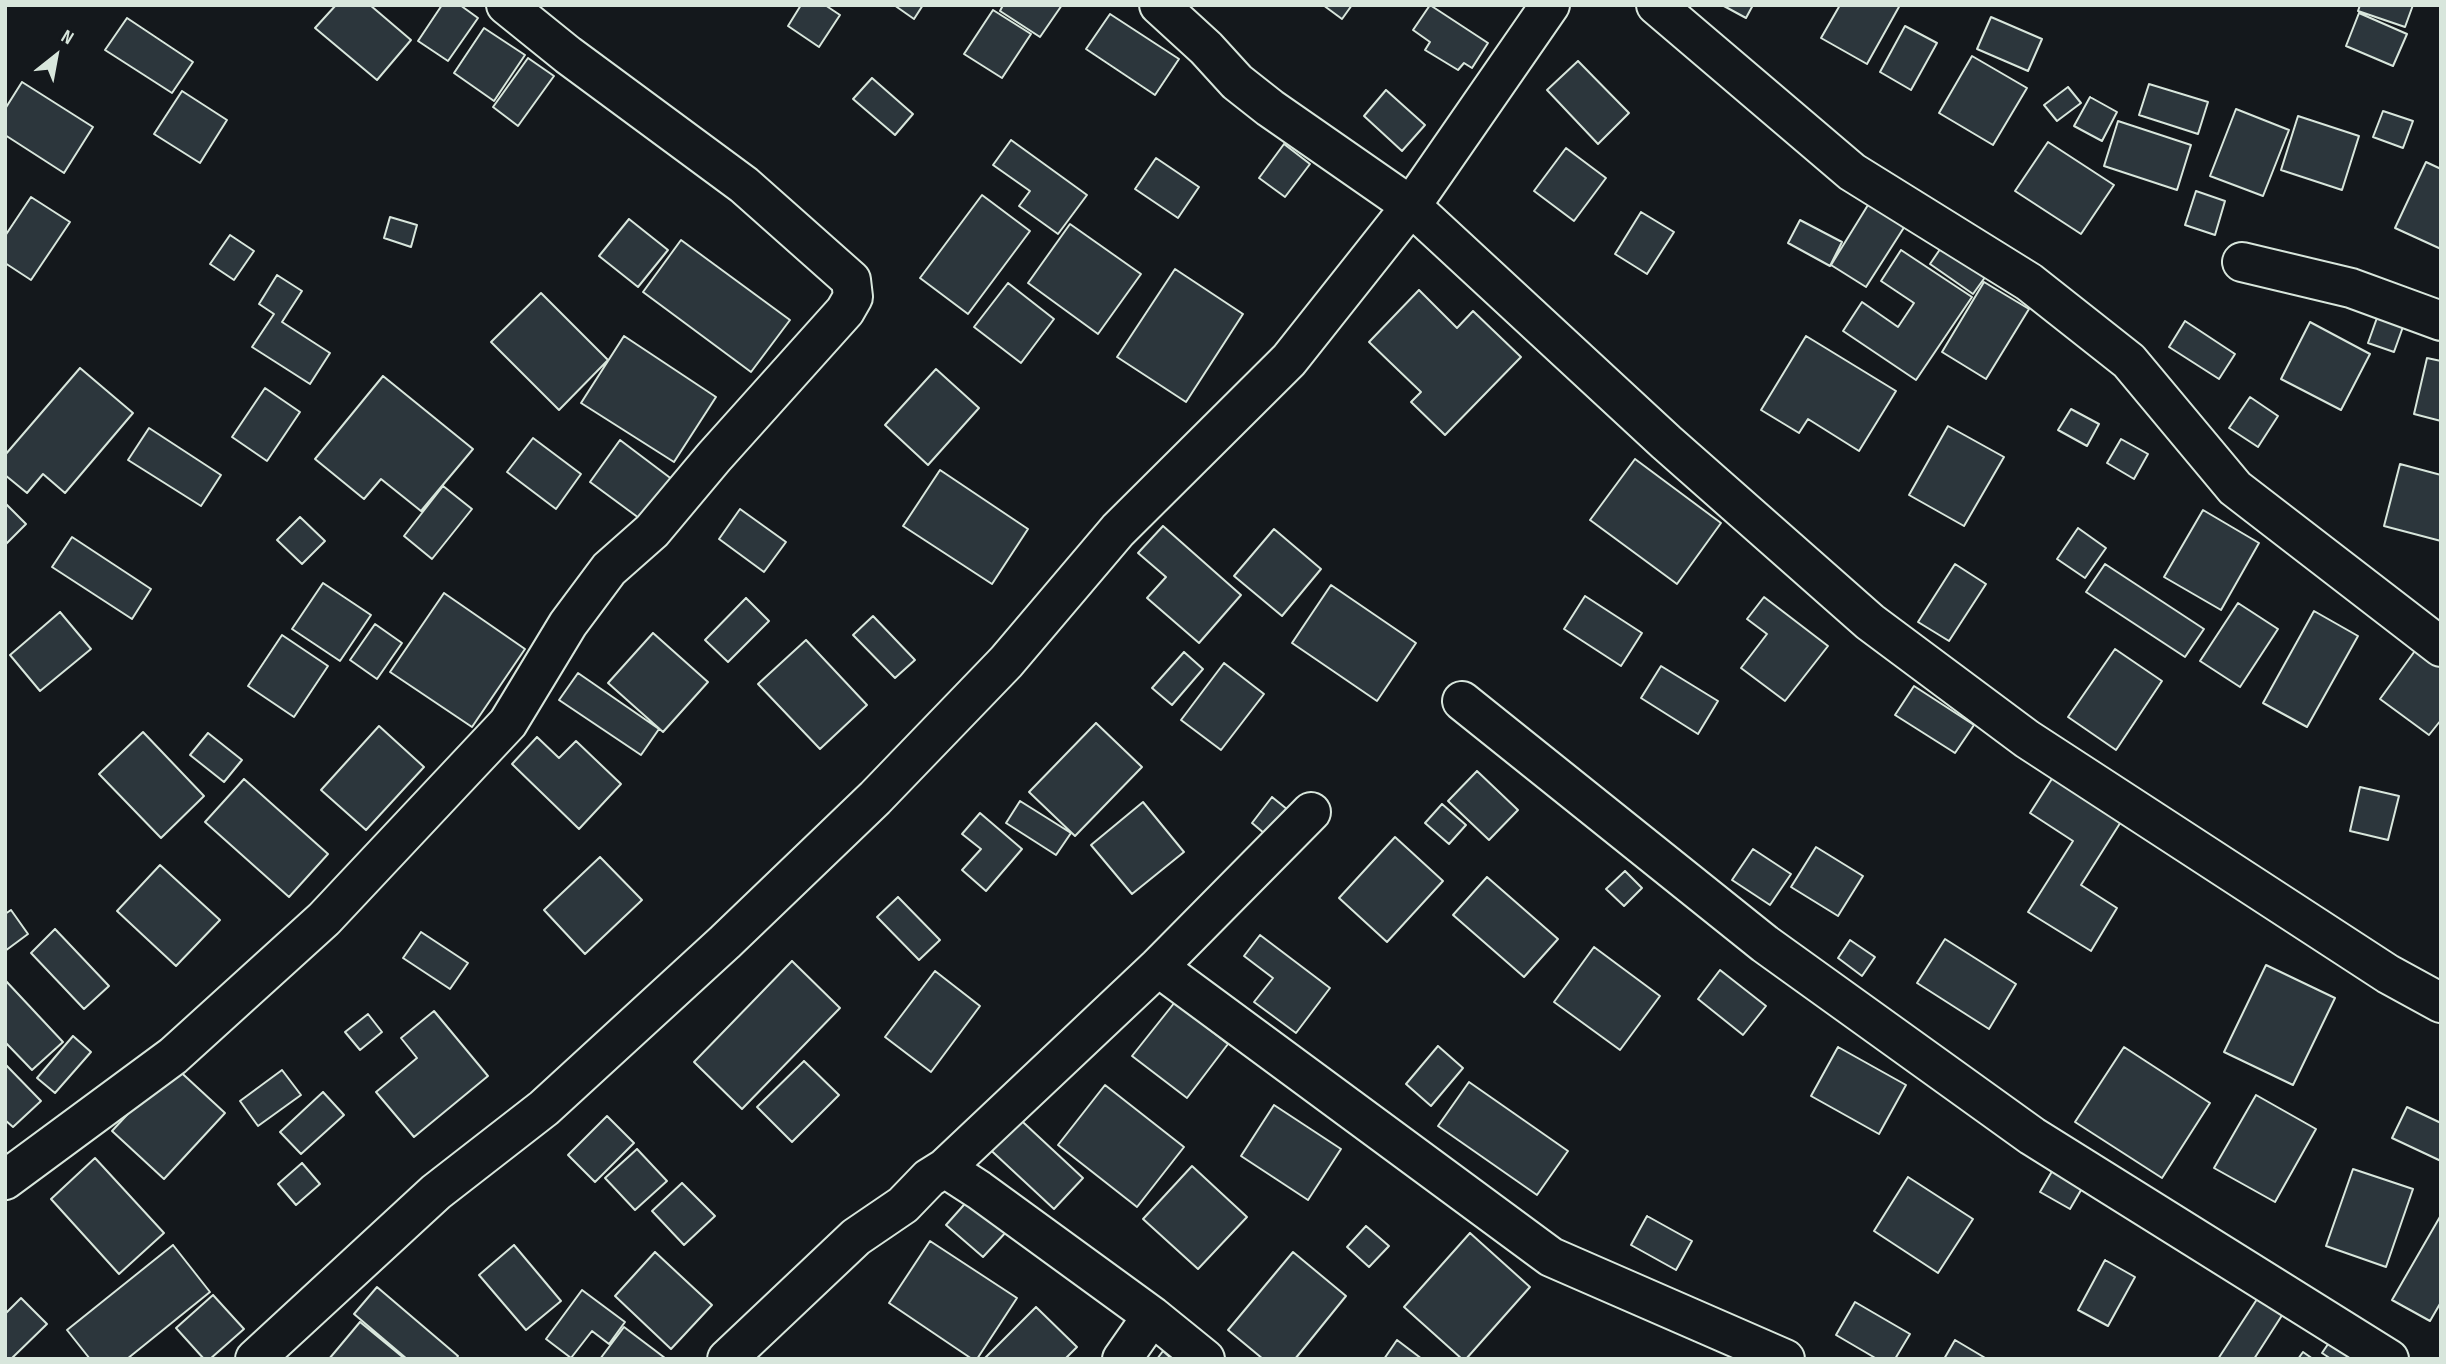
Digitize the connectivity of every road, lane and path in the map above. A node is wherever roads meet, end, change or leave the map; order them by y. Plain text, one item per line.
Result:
1 (506, 5) edge
2 (1159, 5) edge
3 (1549, 5) edge
4 (1656, 5) edge
5 (1411, 206) junction
6 (2242, 262) dead end
7 (2441, 321) edge
8 (2441, 647) edge
9 (1462, 701) dead end
10 (1311, 812) dead end
11 (1158, 967) junction
12 (2441, 1003) edge
13 (945, 1168) junction
14 (5, 1180) edge
15 (1152, 1316) junction
16 (255, 1359) edge
17 (727, 1359) edge
18 (1122, 1359) edge
19 (1205, 1359) edge
20 (1785, 1359) edge
21 (2389, 1359) edge

1 - 14 street
2 - 5 street
3 - 5 street
4 - 8 street
5 - 12 street
5 - 16 street
6 - 7 street
9 - 21 street
10 - 11 street
11 - 13 street
11 - 20 street
13 - 15 street
13 - 17 street
15 - 18 street
15 - 19 street

